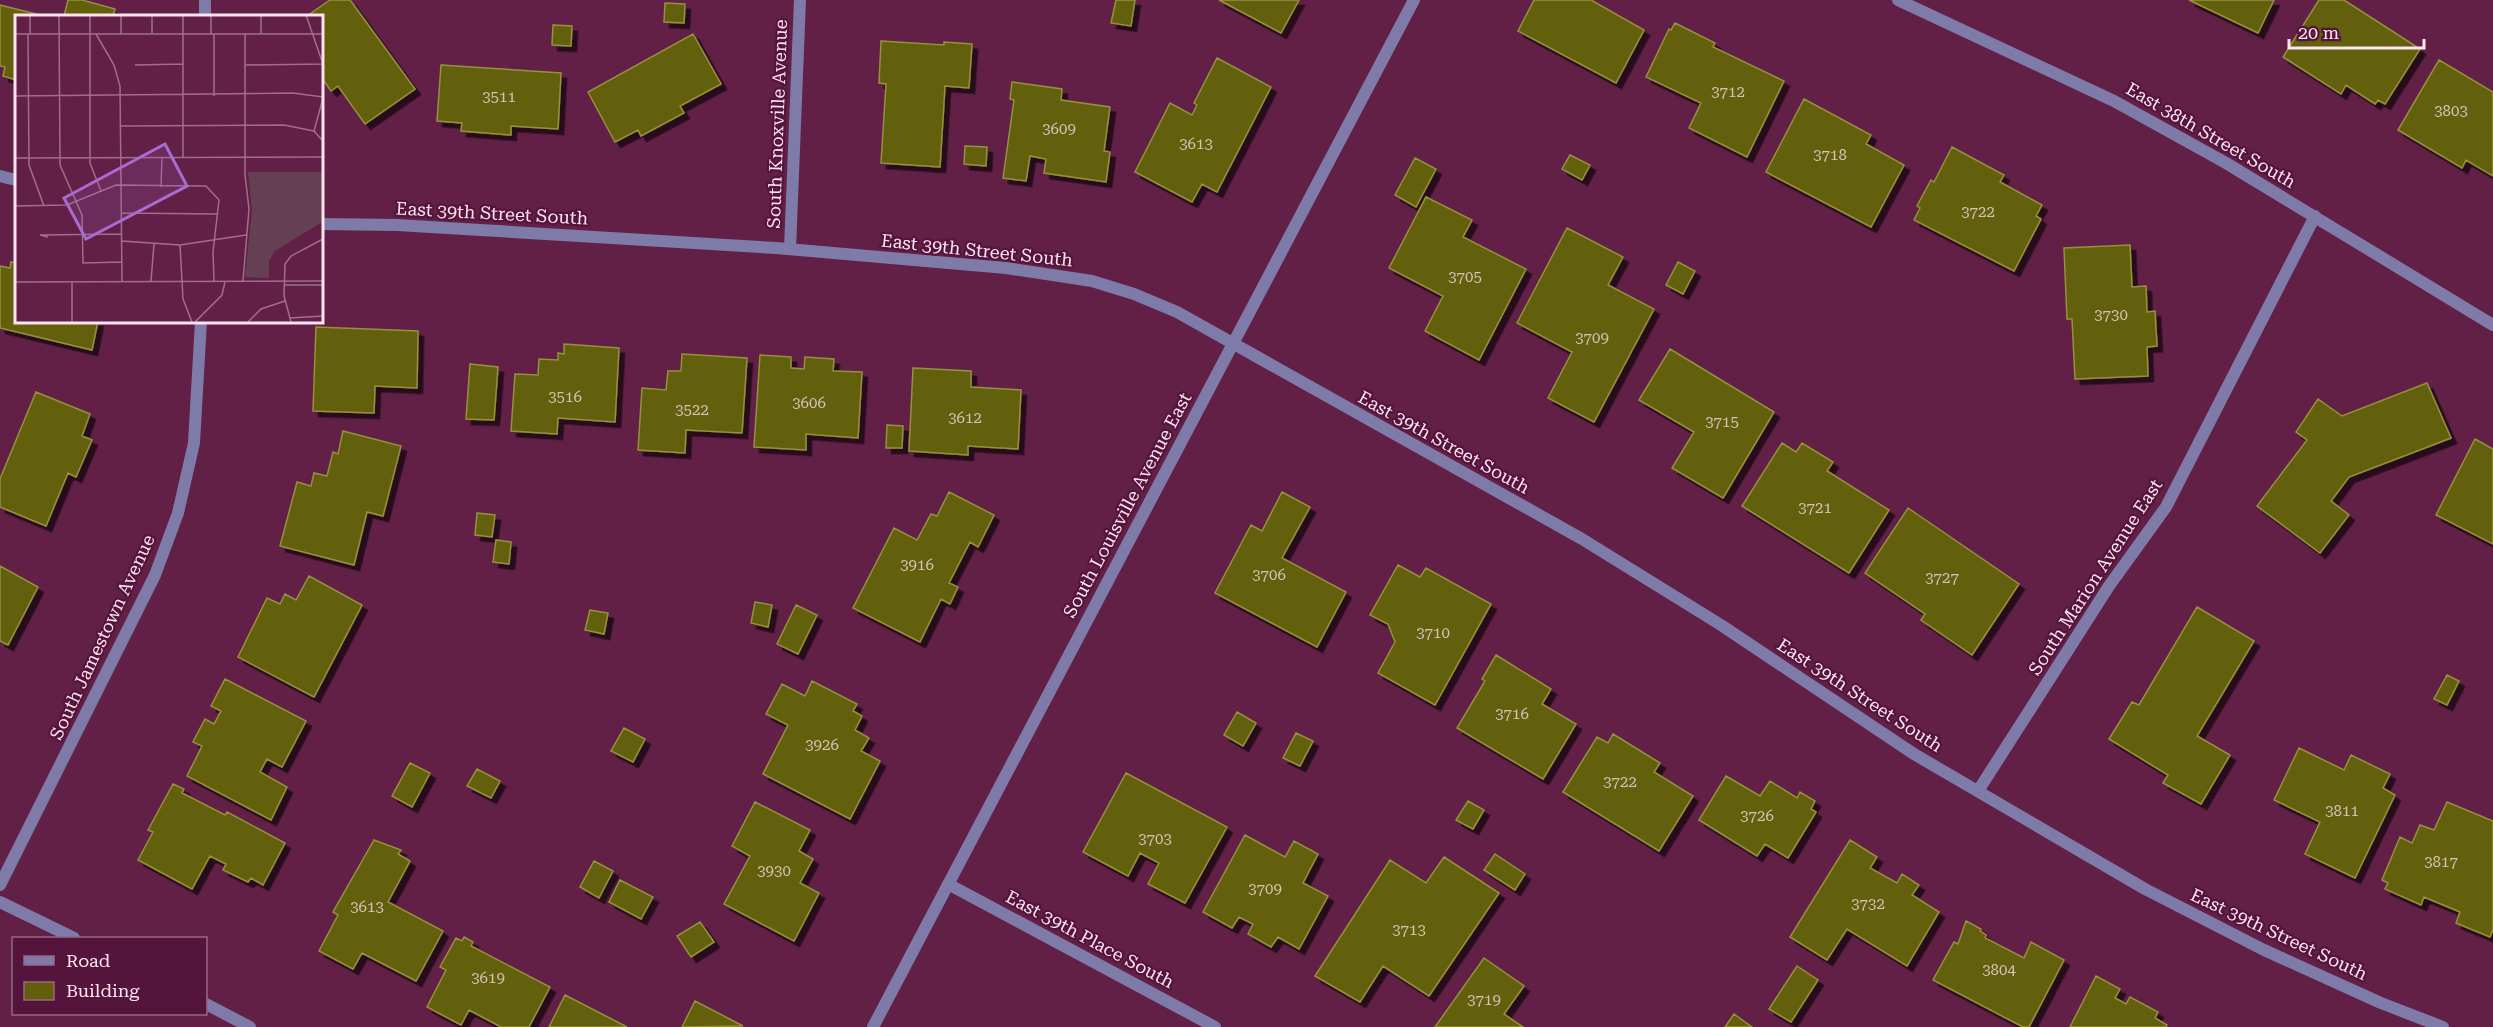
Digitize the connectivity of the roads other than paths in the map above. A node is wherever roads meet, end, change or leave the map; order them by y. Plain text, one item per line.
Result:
1 (800, 0) edge
2 (1414, 0) edge
3 (1898, 0) edge
4 (0, 176) edge
5 (15, 180) edge
6 (2315, 216) junction
7 (322, 224) edge
8 (790, 249) junction
9 (201, 322) edge
10 (2493, 325) edge
11 (1231, 345) junction
12 (1978, 791) junction
13 (948, 884) junction
14 (0, 885) edge
15 (0, 902) edge
16 (70, 937) edge
17 (207, 1005) edge
18 (250, 1027) edge
19 (873, 1027) edge
20 (1215, 1027) edge
21 (2443, 1027) edge

1 - 8 street, South Knoxville Avenue
2 - 11 street, South Louisville Avenue East
3 - 6 street, East 38th Street South
4 - 5 street
6 - 10 street, East 38th Street South
6 - 12 street, South Marion Avenue East
7 - 8 street, East 39th Street South
8 - 11 street, East 39th Street South
9 - 14 street, South Jamestown Avenue
11 - 12 street, East 39th Street South
11 - 13 street, South Louisville Avenue East
12 - 21 street, East 39th Street South
13 - 19 street, South Louisville Avenue East
13 - 20 street, East 39th Place South
15 - 16 street
17 - 18 street

